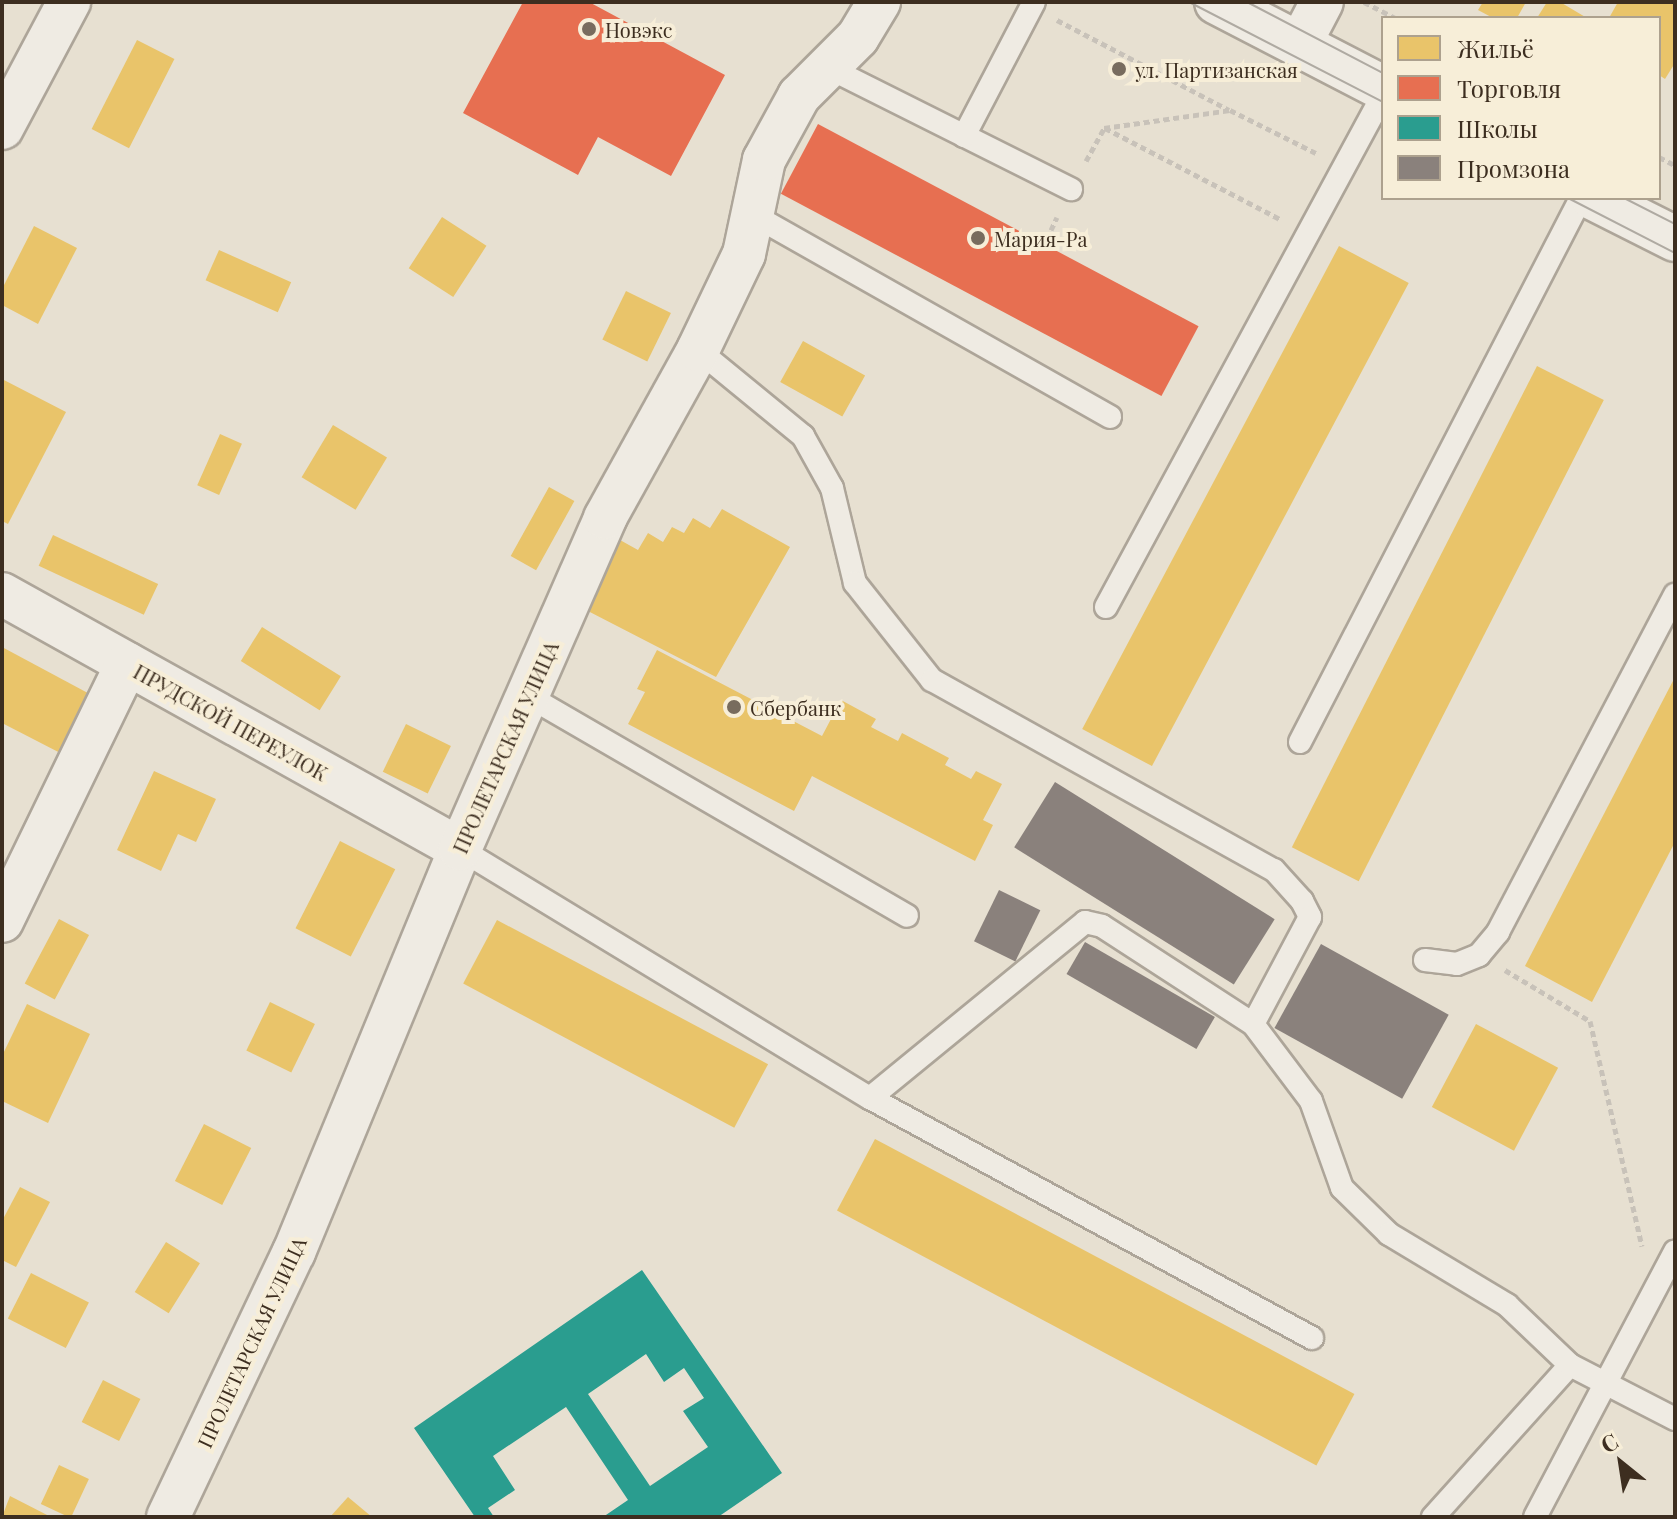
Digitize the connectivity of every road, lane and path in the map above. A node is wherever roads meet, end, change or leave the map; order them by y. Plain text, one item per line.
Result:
1 (69, 2) edge
2 (879, 2) edge
3 (1217, 2) edge
4 (1322, 2) edge
5 (1364, 2) edge
6 (1032, 4) edge
7 (1391, 16) edge
8 (1300, 44) junction
9 (827, 67) junction
10 (1381, 87) edge
11 (1381, 99) edge
12 (1230, 110) junction
13 (2, 128) edge
14 (1104, 128) junction
15 (964, 136) junction
16 (1344, 167) junction
17 (1071, 189) junction
18 (1580, 200) edge
19 (1598, 200) edge
20 (755, 216) junction
21 (1051, 230) dead end
22 (1308, 234) junction
23 (1675, 239) edge
24 (698, 350) junction
25 (1110, 417) dead end
26 (2, 594) edge
27 (1675, 595) edge
28 (1106, 607) dead end
29 (127, 664) junction
30 (528, 696) junction
31 (1300, 742) dead end
32 (460, 849) junction
33 (907, 916) dead end
34 (2, 921) edge
35 (1479, 955) junction
36 (1425, 960) dead end
37 (1253, 1024) junction
38 (870, 1098) junction
39 (1675, 1252) edge
40 (1653, 1294) junction
41 (1312, 1338) dead end
42 (1570, 1365) junction
43 (1605, 1383) junction
44 (1675, 1419) edge
45 (168, 1517) edge
46 (1433, 1517) edge
47 (1535, 1517) edge

1 - 13 street
2 - 9 street, ПРОЛЕТАРСКАЯ УЛИЦА
3 - 8 main road
4 - 8 street
5 - 7 path
6 - 12 path
6 - 15 lane
8 - 10 main road
9 - 15 lane
9 - 20 street, ПРОЛЕТАРСКАЯ УЛИЦА
11 - 16 lane
12 - 14 path
12 - 16 path
14 - 17 path
14 - 22 path
15 - 17 lane
16 - 22 lane
17 - 21 path
18 - 31 lane
19 - 23 main road
20 - 24 street, ПРОЛЕТАРСКАЯ УЛИЦА
20 - 25 lane
22 - 28 lane
24 - 30 street, ПРОЛЕТАРСКАЯ УЛИЦА
24 - 37 lane
26 - 29 street, ПРУДСКОЙ ПЕРЕУЛОК
27 - 35 lane
29 - 32 street, ПРУДСКОЙ ПЕРЕУЛОК
29 - 34 street
30 - 32 street, ПРОЛЕТАРСКАЯ УЛИЦА
30 - 33 lane
32 - 38 lane
32 - 45 street, ПРОЛЕТАРСКАЯ УЛИЦА
35 - 36 lane
35 - 40 path
37 - 38 lane
37 - 42 lane
38 - 41 lane
39 - 40 lane
40 - 43 lane
42 - 43 lane
42 - 46 lane
43 - 44 lane
43 - 47 lane

